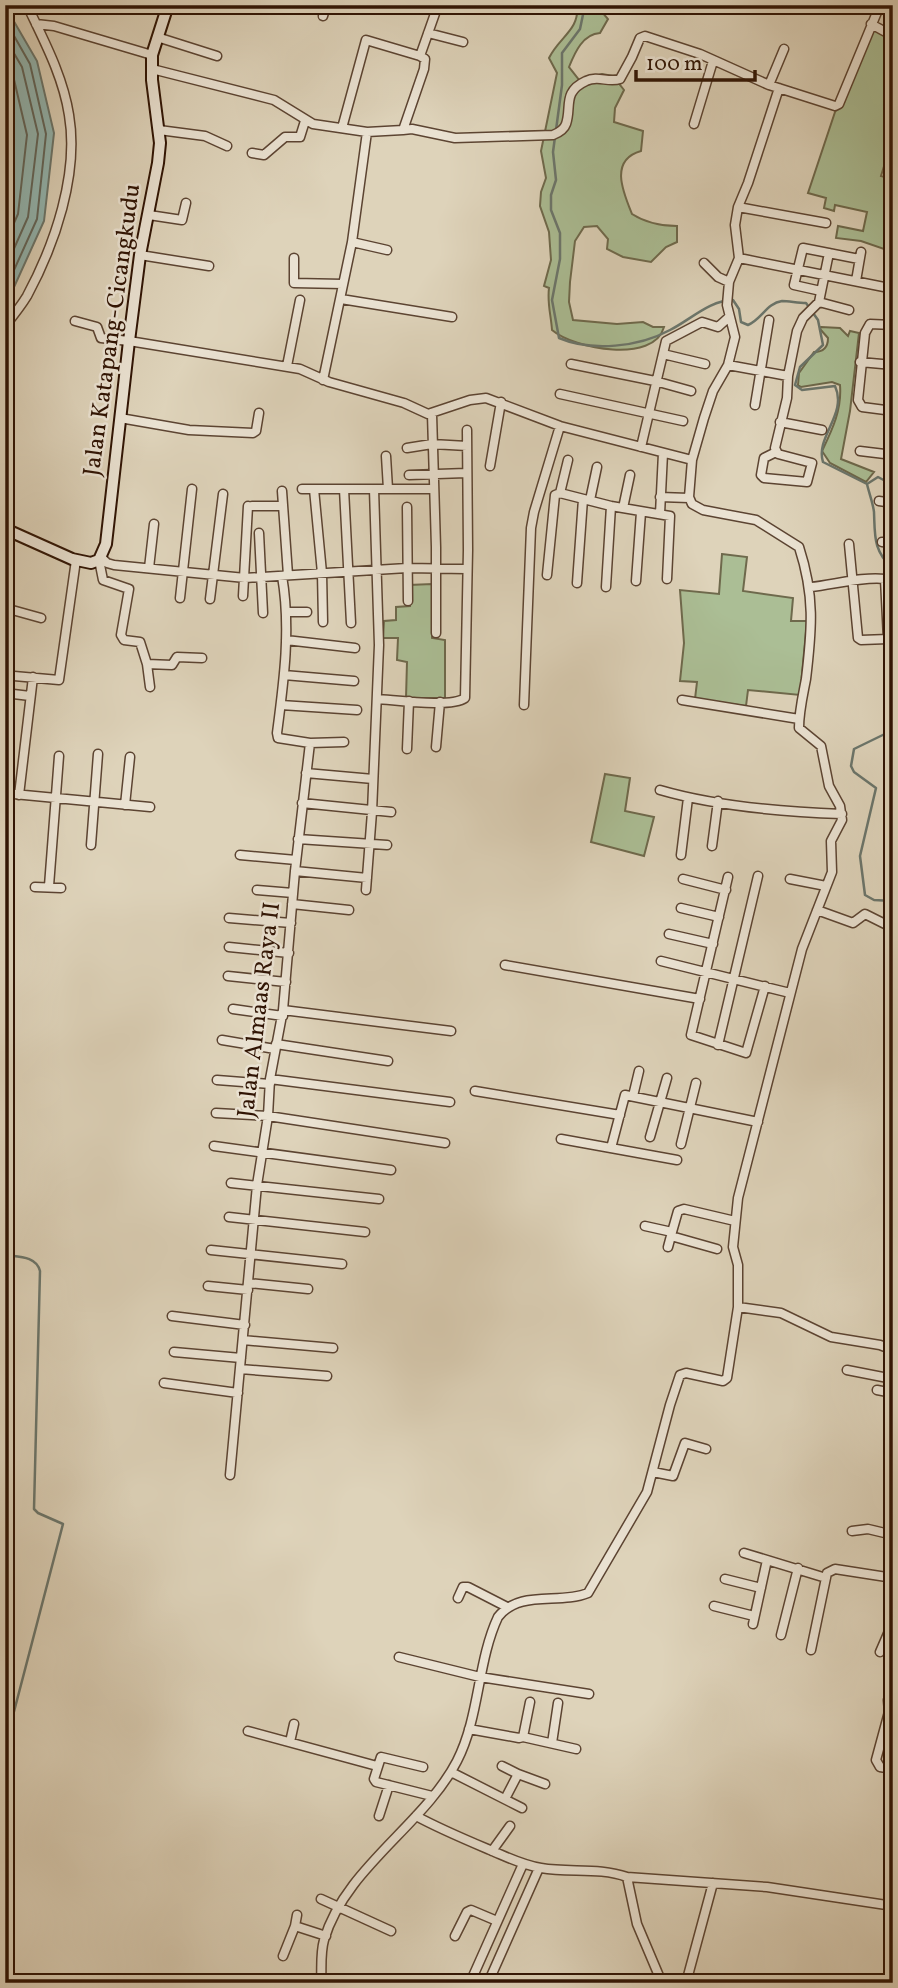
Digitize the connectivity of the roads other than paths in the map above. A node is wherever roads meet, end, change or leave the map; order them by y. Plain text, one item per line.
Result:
1 (27, 5) edge
2 (168, 5) edge
3 (327, 5) edge
4 (438, 5) edge
5 (880, 5) edge
6 (323, 16) dead end
7 (36, 24) junction
8 (871, 24) junction
9 (428, 33) junction
10 (893, 36) edge
11 (157, 37) junction
12 (463, 42) dead end
13 (784, 49) dead end
14 (152, 55) junction
15 (217, 55) dead end
16 (420, 56) junction
17 (713, 61) junction
18 (152, 69) junction
19 (769, 85) junction
20 (779, 88) junction
21 (305, 121) junction
22 (694, 124) dead end
23 (342, 128) junction
24 (159, 130) junction
25 (403, 130) junction
26 (367, 132) junction
27 (227, 146) dead end
28 (252, 153) dead end
29 (186, 203) dead end
30 (738, 206) junction
31 (149, 215) junction
32 (826, 223) dead end
33 (352, 242) junction
34 (387, 250) dead end
35 (829, 253) junction
36 (140, 256) junction
37 (294, 258) dead end
38 (739, 258) junction
39 (704, 263) dead end
40 (209, 266) dead end
41 (797, 268) junction
42 (825, 275) junction
43 (856, 281) junction
44 (729, 282) junction
45 (343, 284) junction
46 (794, 285) junction
47 (889, 288) dead end
48 (821, 291) junction
49 (791, 295) dead end
50 (341, 299) junction
51 (300, 300) dead end
52 (817, 304) junction
53 (849, 310) dead end
54 (452, 317) dead end
55 (729, 317) junction
56 (769, 320) dead end
57 (75, 321) dead end
58 (893, 325) edge
59 (5, 326) edge
60 (129, 341) junction
61 (663, 354) junction
62 (860, 362) junction
63 (571, 364) dead end
64 (705, 364) dead end
65 (728, 365) junction
66 (893, 365) edge
67 (287, 366) junction
68 (762, 371) junction
69 (788, 376) junction
70 (323, 380) junction
71 (655, 381) junction
72 (691, 391) dead end
73 (560, 394) dead end
74 (501, 402) junction
75 (755, 405) dead end
76 (893, 411) edge
77 (259, 413) dead end
78 (432, 414) junction
79 (649, 414) junction
80 (120, 418) junction
81 (683, 421) dead end
82 (780, 422) junction
83 (560, 426) junction
84 (467, 430) dead end
85 (822, 430) dead end
86 (432, 444) junction
87 (467, 446) junction
88 (641, 447) junction
89 (407, 448) dead end
90 (860, 451) dead end
91 (776, 452) junction
92 (663, 453) junction
93 (893, 455) edge
94 (386, 456) dead end
95 (568, 460) dead end
96 (692, 460) junction
97 (490, 466) dead end
98 (597, 467) dead end
99 (893, 468) edge
100 (466, 473) junction
101 (433, 474) junction
102 (892, 474) edge
103 (409, 475) dead end
104 (630, 475) dead end
105 (192, 489) dead end
106 (302, 489) dead end
107 (314, 489) junction
108 (344, 489) junction
109 (374, 489) junction
110 (388, 489) junction
111 (434, 489) junction
112 (282, 491) dead end
113 (560, 493) junction
114 (223, 494) dead end
115 (660, 497) junction
116 (689, 498) junction
117 (587, 499) junction
118 (879, 501) dead end
119 (893, 503) edge
120 (284, 506) junction
121 (611, 506) junction
122 (407, 507) dead end
123 (623, 508) junction
124 (641, 512) junction
125 (660, 514) junction
126 (154, 524) dead end
127 (5, 529) edge
128 (259, 533) dead end
129 (882, 542) dead end
130 (893, 543) edge
131 (849, 544) dead end
132 (100, 558) junction
133 (76, 561) junction
134 (149, 568) junction
135 (407, 568) junction
136 (436, 568) junction
137 (467, 569) junction
138 (378, 570) junction
139 (349, 571) junction
140 (184, 572) junction
141 (322, 573) junction
142 (213, 575) junction
143 (285, 575) junction
144 (547, 575) dead end
145 (261, 577) junction
146 (245, 578) junction
147 (667, 579) dead end
148 (636, 581) dead end
149 (854, 582) junction
150 (577, 583) dead end
151 (606, 587) dead end
152 (811, 587) junction
153 (890, 595) edge
154 (243, 596) dead end
155 (180, 598) dead end
156 (210, 599) dead end
157 (408, 600) dead end
158 (5, 608) edge
159 (287, 612) junction
160 (307, 612) dead end
161 (263, 613) dead end
162 (41, 618) dead end
163 (323, 622) dead end
164 (351, 623) dead end
165 (436, 633) dead end
166 (286, 640) junction
167 (355, 648) dead end
168 (202, 658) dead end
169 (147, 664) junction
170 (284, 675) junction
171 (14, 676) dead end
172 (33, 677) junction
173 (354, 681) dead end
174 (150, 687) dead end
175 (5, 693) edge
176 (30, 696) junction
177 (377, 699) junction
178 (682, 700) dead end
179 (409, 701) junction
180 (440, 702) junction
181 (281, 705) junction
182 (524, 705) dead end
183 (357, 710) dead end
184 (799, 719) junction
185 (310, 743) junction
186 (344, 743) dead end
187 (436, 747) dead end
188 (407, 749) dead end
189 (98, 754) dead end
190 (59, 756) dead end
191 (130, 757) dead end
192 (306, 773) junction
193 (373, 779) junction
194 (660, 790) dead end
195 (688, 798) junction
196 (57, 799) junction
197 (718, 801) junction
198 (93, 802) junction
199 (302, 803) junction
200 (125, 805) junction
201 (150, 807) dead end
202 (372, 811) junction
203 (391, 812) dead end
204 (842, 814) junction
205 (298, 839) junction
206 (369, 844) junction
207 (91, 845) dead end
208 (387, 845) dead end
209 (712, 846) dead end
210 (240, 855) dead end
211 (681, 855) dead end
212 (296, 860) junction
213 (295, 871) junction
214 (758, 876) dead end
215 (729, 877) dead end
216 (367, 878) junction
217 (683, 879) dead end
218 (790, 879) dead end
219 (49, 886) junction
220 (826, 886) junction
221 (35, 887) dead end
222 (61, 888) dead end
223 (257, 890) dead end
224 (366, 890) dead end
225 (726, 890) junction
226 (293, 893) junction
227 (292, 904) junction
228 (681, 908) dead end
229 (349, 910) dead end
230 (817, 910) junction
231 (719, 917) junction
232 (229, 918) dead end
233 (291, 923) junction
234 (893, 928) edge
235 (669, 934) dead end
236 (713, 944) junction
237 (229, 947) dead end
238 (289, 953) junction
239 (661, 961) dead end
240 (505, 965) dead end
241 (707, 972) junction
242 (228, 976) dead end
243 (735, 979) junction
244 (286, 982) junction
245 (765, 986) junction
246 (790, 993) junction
247 (700, 999) junction
248 (233, 1009) dead end
249 (283, 1013) junction
250 (451, 1031) dead end
251 (222, 1040) dead end
252 (718, 1045) junction
253 (275, 1046) junction
254 (388, 1061) dead end
255 (639, 1071) dead end
256 (667, 1077) dead end
257 (217, 1080) dead end
258 (270, 1082) junction
259 (696, 1083) dead end
260 (475, 1091) dead end
261 (633, 1096) junction
262 (660, 1101) junction
263 (450, 1102) dead end
264 (691, 1108) junction
265 (216, 1113) dead end
266 (620, 1115) junction
267 (268, 1116) junction
268 (758, 1122) junction
269 (650, 1137) dead end
270 (561, 1139) dead end
271 (445, 1143) dead end
272 (681, 1144) dead end
273 (214, 1146) dead end
274 (611, 1149) junction
275 (262, 1151) junction
276 (677, 1160) dead end
277 (391, 1170) dead end
278 (231, 1183) dead end
279 (257, 1185) junction
280 (379, 1199) dead end
281 (229, 1217) dead end
282 (255, 1220) junction
283 (735, 1221) junction
284 (645, 1226) dead end
285 (365, 1232) dead end
286 (671, 1234) junction
287 (668, 1247) dead end
288 (717, 1249) dead end
289 (211, 1250) dead end
290 (252, 1253) junction
291 (341, 1264) dead end
292 (208, 1286) dead end
293 (248, 1286) junction
294 (308, 1289) dead end
295 (738, 1307) junction
296 (173, 1316) dead end
297 (245, 1325) junction
298 (243, 1340) junction
299 (333, 1348) dead end
300 (893, 1350) edge
301 (174, 1352) dead end
302 (241, 1358) junction
303 (240, 1369) junction
304 (847, 1370) dead end
305 (327, 1376) dead end
306 (893, 1380) edge
307 (164, 1383) dead end
308 (877, 1390) dead end
309 (238, 1393) junction
310 (893, 1393) edge
311 (706, 1449) dead end
312 (653, 1472) junction
313 (230, 1475) dead end
314 (852, 1531) dead end
315 (893, 1535) edge
316 (744, 1553) dead end
317 (767, 1560) junction
318 (798, 1568) junction
319 (826, 1577) junction
320 (725, 1578) dead end
321 (893, 1578) edge
322 (761, 1588) junction
323 (458, 1598) dead end
324 (714, 1606) dead end
325 (507, 1608) junction
326 (893, 1622) edge
327 (781, 1634) dead end
328 (811, 1650) dead end
329 (880, 1652) dead end
330 (398, 1657) dead end
331 (481, 1677) junction
332 (893, 1692) edge
333 (589, 1694) dead end
334 (530, 1702) dead end
335 (558, 1703) dead end
336 (889, 1723) edge
337 (294, 1724) dead end
338 (469, 1728) junction
339 (248, 1731) dead end
340 (523, 1737) junction
341 (290, 1742) junction
342 (552, 1743) junction
343 (576, 1749) dead end
344 (377, 1766) junction
345 (502, 1766) dead end
346 (423, 1767) dead end
347 (893, 1769) edge
348 (451, 1772) junction
349 (518, 1773) junction
350 (545, 1784) dead end
351 (389, 1785) junction
352 (432, 1796) junction
353 (505, 1799) junction
354 (522, 1808) dead end
355 (379, 1816) dead end
356 (416, 1816) junction
357 (510, 1826) dead end
358 (494, 1851) junction
359 (523, 1864) junction
360 (539, 1868) junction
361 (626, 1877) junction
362 (713, 1883) junction
363 (321, 1899) dead end
364 (893, 1906) edge
365 (340, 1908) junction
366 (297, 1915) dead end
367 (497, 1921) junction
368 (295, 1926) junction
369 (391, 1931) dead end
370 (326, 1936) junction
371 (455, 1936) dead end
372 (283, 1956) dead end
373 (321, 1983) edge
374 (470, 1983) edge
375 (488, 1983) edge
376 (662, 1983) edge
377 (686, 1983) edge

1 - 7 street
2 - 11 street, Jalan Katapang-Cicangkudu
3 - 6 street
4 - 9 street
5 - 8 street
7 - 14 street
7 - 59 street
8 - 10 street
8 - 20 street
9 - 12 street
9 - 16 street
11 - 14 street, Jalan Katapang-Cicangkudu
11 - 15 street
13 - 19 street
14 - 18 street, Jalan Katapang-Cicangkudu
16 - 23 street
16 - 25 street
17 - 19 street
17 - 22 street
17 - 25 street
18 - 21 street
18 - 24 street, Jalan Katapang-Cicangkudu
19 - 20 street
20 - 30 street
21 - 23 street
21 - 28 street
23 - 26 street
24 - 27 street
24 - 31 street, Jalan Katapang-Cicangkudu
25 - 26 street
26 - 33 street
29 - 31 street
30 - 32 street
30 - 38 street
31 - 36 street, Jalan Katapang-Cicangkudu
33 - 34 street
33 - 45 street
35 - 41 street
35 - 42 street
35 - 43 street
36 - 40 street
36 - 60 street, Jalan Katapang-Cicangkudu
37 - 45 street
38 - 41 street
38 - 44 street
39 - 44 street
41 - 42 street
41 - 46 street
42 - 43 street
42 - 48 street
43 - 47 street
44 - 55 street
45 - 50 street
46 - 48 street
46 - 49 street
48 - 52 street
50 - 54 street
50 - 70 street
51 - 67 street
52 - 53 street
52 - 69 street
55 - 61 street
55 - 65 street
56 - 68 street
57 - 60 street
58 - 62 street
60 - 67 street
60 - 80 street, Jalan Katapang-Cicangkudu
61 - 64 street
61 - 71 street
62 - 66 street
62 - 76 street
63 - 71 street
65 - 68 street
65 - 96 street
67 - 70 street
68 - 69 street
68 - 75 street
69 - 82 street
70 - 78 street
71 - 72 street
71 - 79 street
73 - 79 street
74 - 78 street
74 - 83 street
74 - 97 street
77 - 80 street
78 - 86 street
79 - 81 street
79 - 88 street
80 - 132 street, Jalan Katapang-Cicangkudu
82 - 85 street
82 - 91 street
83 - 88 street
83 - 182 street
84 - 87 street
86 - 87 street
86 - 89 street
86 - 101 street
87 - 100 street
88 - 92 street
90 - 93 street
91 - 91 street
92 - 96 street
92 - 115 street
94 - 110 street
95 - 113 street
96 - 116 street
98 - 117 street
99 - 102 street
100 - 101 street
100 - 137 street
101 - 103 street
101 - 111 street
104 - 123 street
105 - 140 street
106 - 107 street
107 - 108 street
107 - 141 street
108 - 109 street
108 - 139 street
109 - 110 street
109 - 138 street
110 - 111 street
111 - 136 street
112 - 120 street
113 - 117 street
113 - 144 street
114 - 142 street
115 - 116 street
115 - 125 street
116 - 152 street
117 - 121 street
117 - 150 street
118 - 119 street
120 - 143 street
120 - 146 street
121 - 123 street
121 - 151 street
122 - 135 street
123 - 124 street
124 - 125 street
124 - 148 street
125 - 147 street
126 - 134 street
127 - 133 street
128 - 145 street
129 - 130 street
131 - 149 street
132 - 133 street
132 - 134 street
132 - 169 street
133 - 172 street
134 - 140 street
135 - 136 street
135 - 138 street
135 - 157 street
136 - 137 street
136 - 165 street
137 - 180 street
138 - 139 street
138 - 177 street
139 - 141 street
139 - 164 street
140 - 142 street
140 - 155 street
141 - 143 street
141 - 163 street
142 - 146 street
142 - 156 street
143 - 145 street
143 - 159 street
145 - 146 street
145 - 161 street
146 - 154 street
149 - 152 street
149 - 153 street
149 - 153 street
152 - 184 street
158 - 162 street
159 - 160 street
159 - 166 street
166 - 167 street
166 - 170 street
168 - 169 street
169 - 174 street
170 - 173 street
170 - 181 street
171 - 172 street
172 - 176 street
175 - 176 street
176 - 196 street
177 - 179 street
177 - 193 street
178 - 184 street
179 - 180 street
179 - 188 street
180 - 187 street
181 - 183 street
181 - 185 street
184 - 204 street
185 - 186 street
185 - 192 street, Jalan Almaas Raya II
189 - 198 street
190 - 196 street
191 - 200 street
192 - 193 street
192 - 199 street, Jalan Almaas Raya II
193 - 202 street
194 - 195 street
195 - 197 street
195 - 211 street
196 - 198 street
196 - 219 street
197 - 204 street
197 - 209 street
198 - 200 street
198 - 207 street
199 - 202 street
199 - 205 street, Jalan Almaas Raya II
200 - 201 street
202 - 203 street
202 - 206 street
204 - 220 street
205 - 206 street
205 - 212 street, Jalan Almaas Raya II
206 - 208 street
206 - 216 street
210 - 212 street
212 - 213 street, Jalan Almaas Raya II
213 - 216 street
213 - 226 street, Jalan Almaas Raya II
214 - 243 street
215 - 225 street
216 - 224 street
217 - 225 street
218 - 220 street
219 - 221 street
219 - 222 street
220 - 230 street
223 - 226 street
225 - 231 street
226 - 227 street, Jalan Almaas Raya II
227 - 229 street
227 - 233 street, Jalan Almaas Raya II
228 - 231 street
230 - 234 street
230 - 246 street
231 - 236 street
232 - 233 street
233 - 238 street, Jalan Almaas Raya II
235 - 236 street
236 - 241 street
237 - 238 street
238 - 244 street, Jalan Almaas Raya II
239 - 241 street
240 - 247 street
241 - 243 street
241 - 247 street
242 - 244 street
243 - 245 street
243 - 252 street
244 - 249 street, Jalan Almaas Raya II
245 - 246 street
245 - 252 street
246 - 268 street
247 - 252 street
248 - 249 street
249 - 250 street
249 - 253 street, Jalan Almaas Raya II
251 - 253 street
253 - 254 street
253 - 258 street, Jalan Almaas Raya II
255 - 261 street
256 - 262 street
257 - 258 street
258 - 263 street
258 - 267 street, Jalan Almaas Raya II
259 - 264 street
260 - 266 street
261 - 262 street
261 - 266 street
262 - 264 street
262 - 269 street
264 - 268 street
264 - 272 street
265 - 267 street
266 - 274 street
267 - 271 street
267 - 275 street, Jalan Almaas Raya II
268 - 283 street
270 - 274 street
273 - 275 street
274 - 276 street
275 - 277 street
275 - 279 street, Jalan Almaas Raya II
278 - 279 street
279 - 280 street
279 - 282 street, Jalan Almaas Raya II
281 - 282 street
282 - 285 street
282 - 290 street, Jalan Almaas Raya II
283 - 286 street
283 - 295 street
284 - 286 street
286 - 287 street
286 - 288 street
289 - 290 street
290 - 291 street
290 - 293 street, Jalan Almaas Raya II
292 - 293 street
293 - 294 street
293 - 297 street, Jalan Almaas Raya II
295 - 300 street
295 - 312 street
296 - 297 street
297 - 298 street, Jalan Almaas Raya II
298 - 299 street
298 - 302 street, Jalan Almaas Raya II
301 - 302 street
302 - 303 street, Jalan Almaas Raya II
303 - 305 street
303 - 309 street, Jalan Almaas Raya II
304 - 306 street
307 - 309 street
308 - 310 street
309 - 313 street, Jalan Almaas Raya II
311 - 312 street
312 - 325 street
314 - 315 street
316 - 317 street
317 - 318 street
317 - 322 street
318 - 319 street
318 - 327 street
319 - 321 street
319 - 328 street
320 - 322 street
322 - 324 street
323 - 325 street
325 - 331 street
326 - 329 street
330 - 331 street
331 - 333 street
331 - 338 street
332 - 336 street
334 - 340 street
335 - 342 street
336 - 347 street
337 - 341 street
338 - 340 street
338 - 348 street
339 - 341 street
340 - 342 street
341 - 344 street
342 - 343 street
344 - 346 street
344 - 351 street
345 - 349 street
348 - 352 street
348 - 353 street
349 - 350 street
349 - 353 street
351 - 352 street
351 - 355 street
352 - 356 street
353 - 354 street
356 - 358 street
356 - 365 street
357 - 358 street
358 - 359 street
359 - 360 street
359 - 367 street
360 - 361 street
360 - 375 street
361 - 362 street
361 - 376 street
362 - 364 street
362 - 377 street
363 - 365 street
365 - 369 street
365 - 370 street
366 - 368 street
367 - 371 street
367 - 374 street
368 - 370 street
368 - 372 street
370 - 373 street

